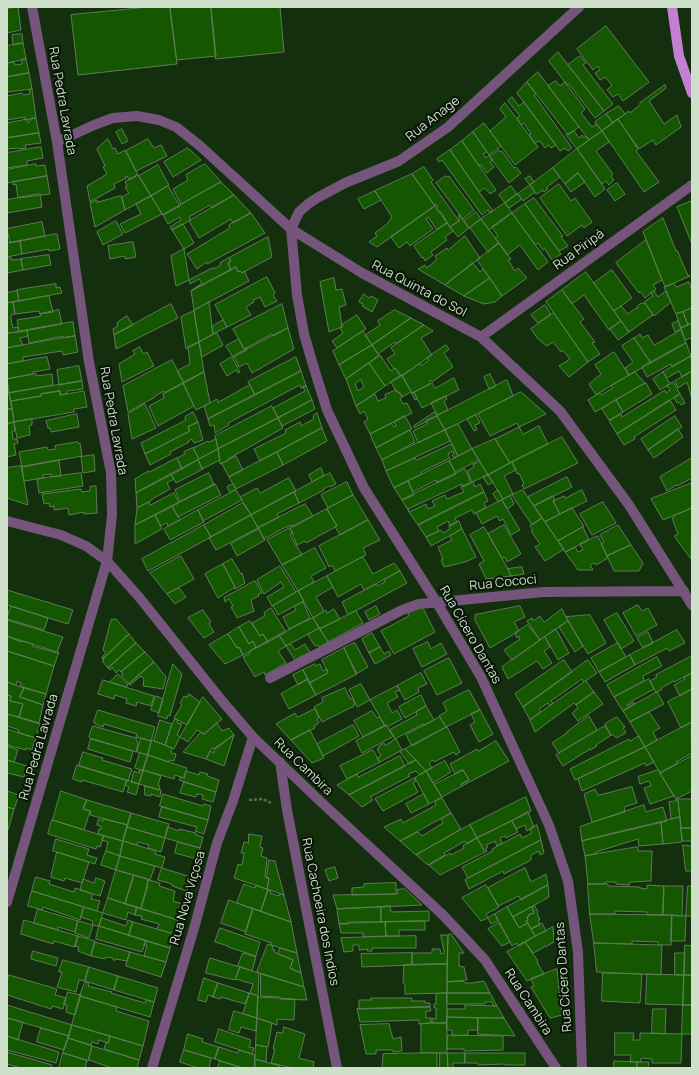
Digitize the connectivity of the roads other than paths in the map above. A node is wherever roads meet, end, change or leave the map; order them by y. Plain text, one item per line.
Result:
1 (32, 7) edge
2 (579, 7) edge
3 (672, 7) edge
4 (692, 93) edge
5 (56, 142) junction
6 (692, 185) edge
7 (291, 229) junction
8 (481, 337) junction
9 (7, 521) edge
10 (108, 561) junction
11 (684, 590) junction
12 (437, 603) junction
13 (692, 605) edge
14 (270, 678) dead end
15 (253, 737) junction
16 (280, 762) junction
17 (7, 902) edge
18 (152, 1068) edge
19 (338, 1068) edge
20 (556, 1068) edge
21 (582, 1068) edge

1 - 5 street, Rua Pedra Lavrada
2 - 7 street, Rua Anage
3 - 4 main road
5 - 7 street, Rua Quinta do Sol
5 - 10 street, Rua Pedra Lavrada
6 - 8 street, Rua Piripá
7 - 8 street, Rua Quinta do Sol
7 - 12 street, Rua Cícero Dantas
8 - 11 street, Rua Quinta do Sol
9 - 10 street, Rua Cambira
10 - 15 street, Rua Cambira
10 - 17 street, Rua Pedra Lavrada
11 - 12 street, Rua Cococi
11 - 13 street, Rua Quinta do Sol
12 - 14 street, Rua Cococi
12 - 21 street, Rua Cícero Dantas
15 - 16 street, Rua Cambira
15 - 18 street, Rua Nova Viçosa
16 - 19 street, Rua Cachoeira dos Indios
16 - 20 street, Rua Cambira

